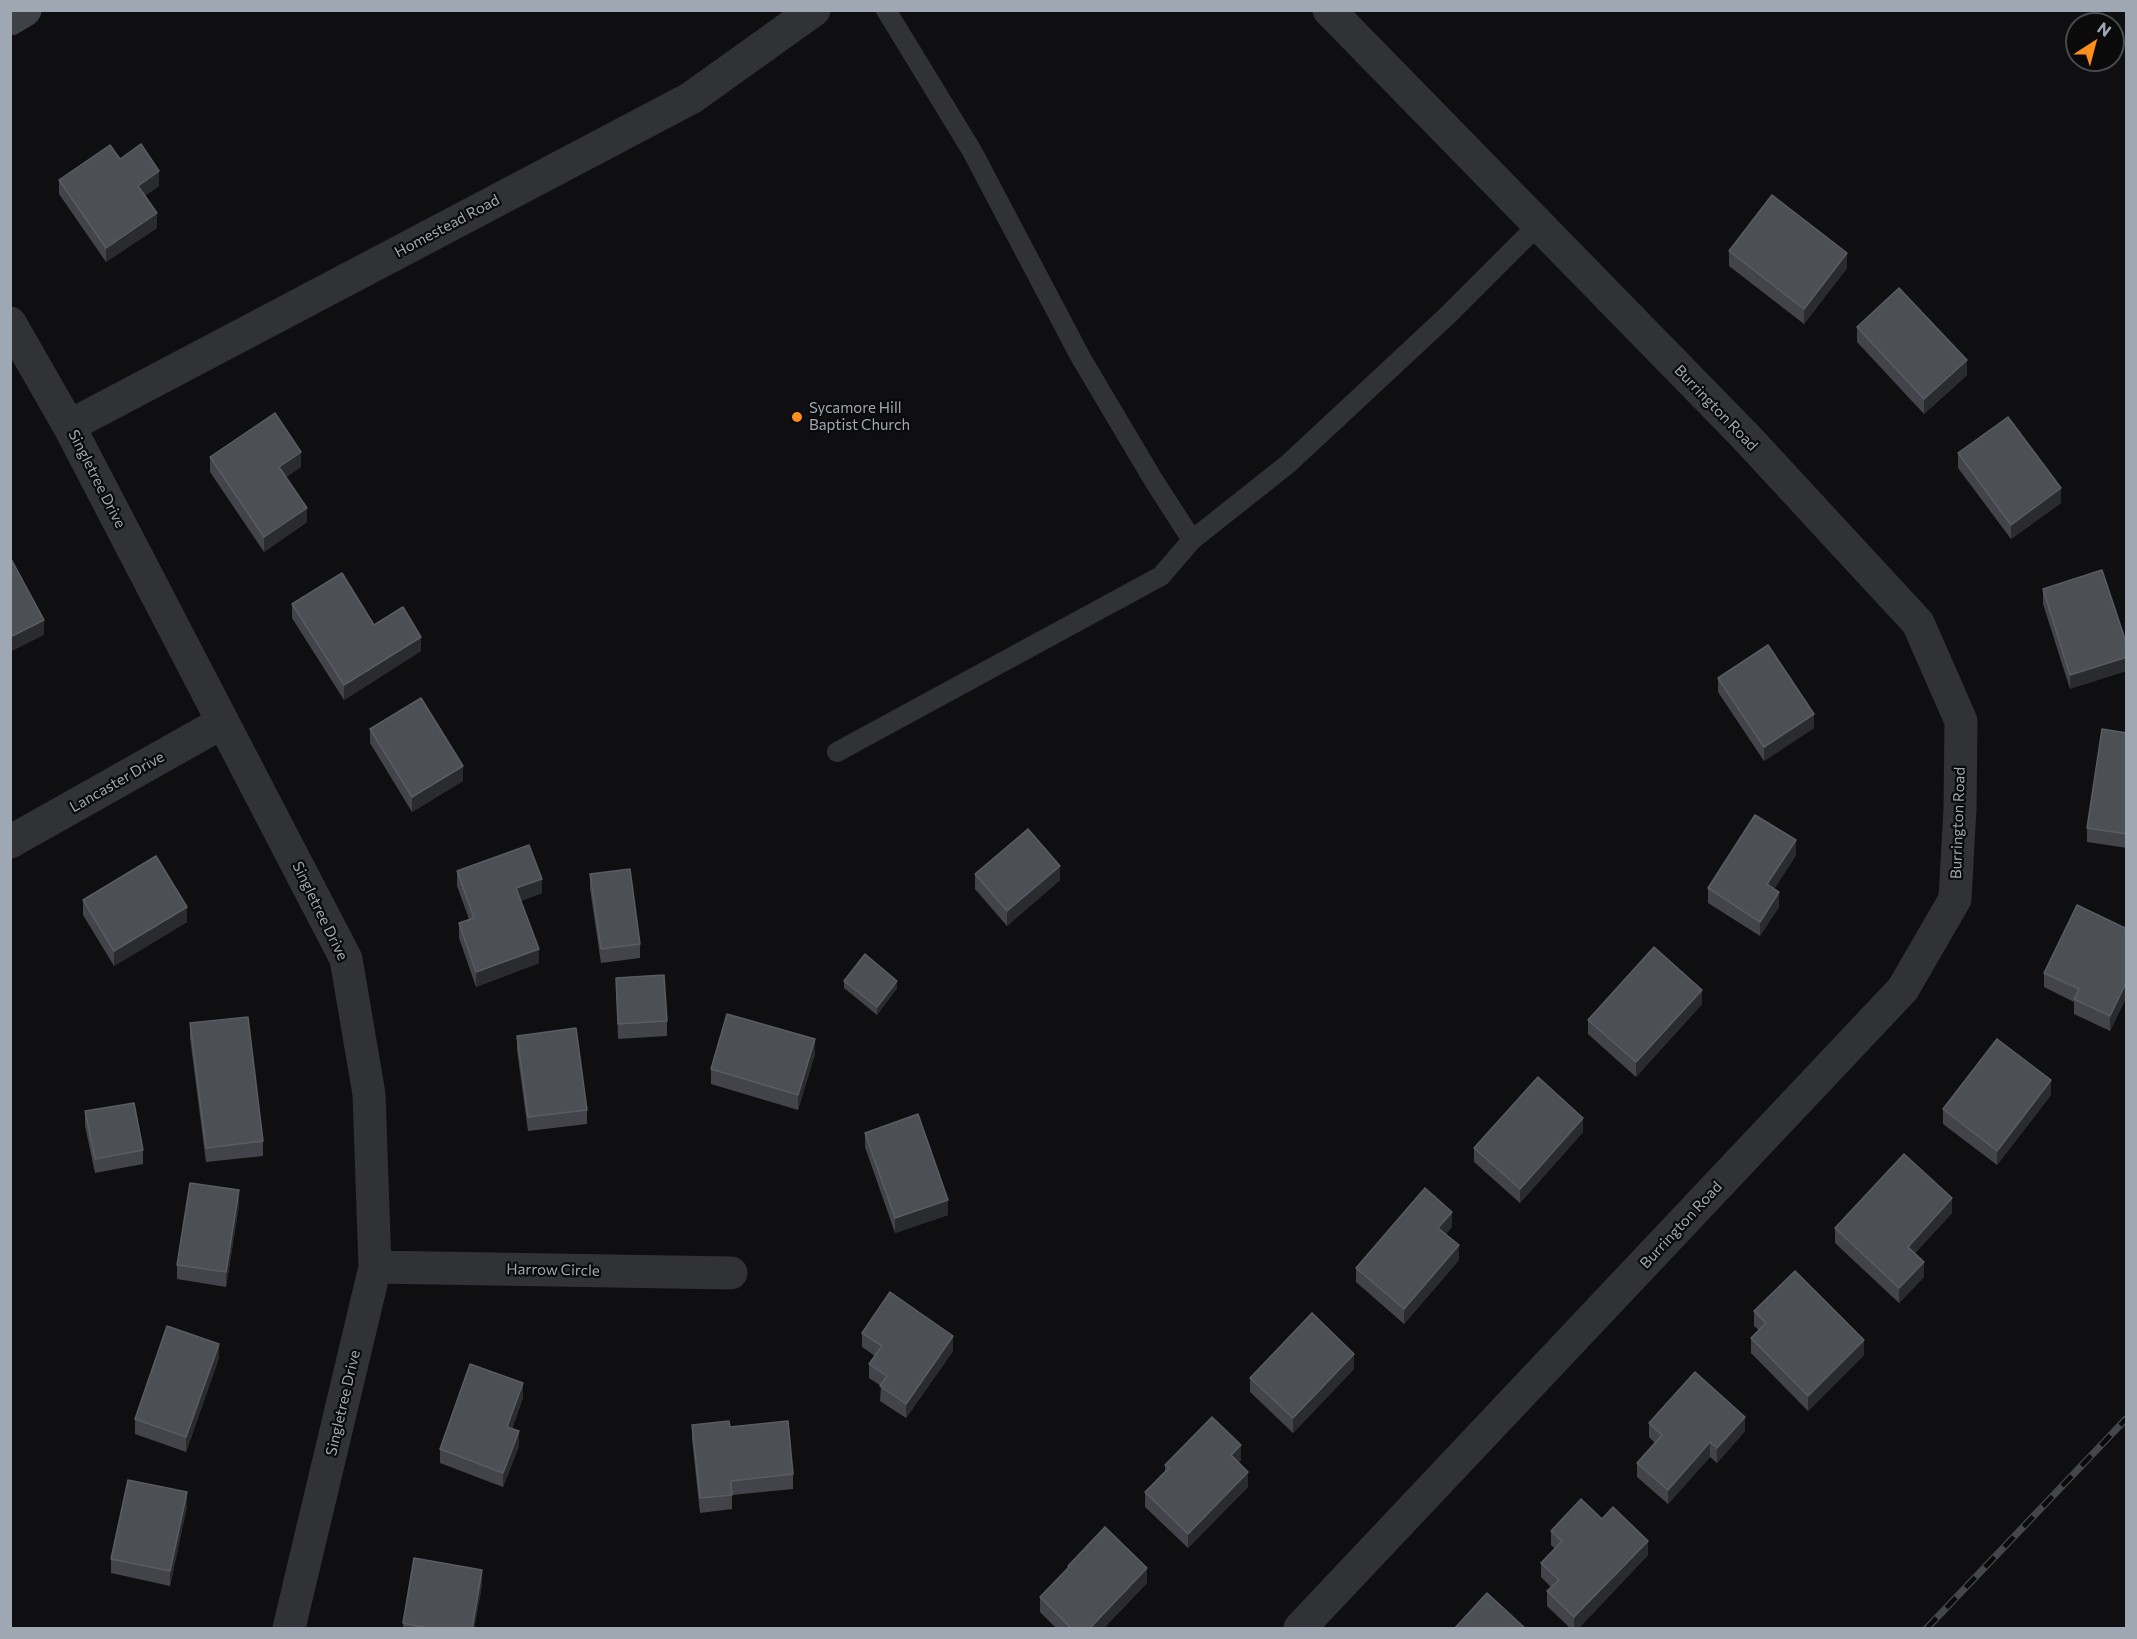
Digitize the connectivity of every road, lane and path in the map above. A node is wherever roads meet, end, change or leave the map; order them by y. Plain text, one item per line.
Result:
1 (26, 10) edge
2 (814, 10) edge
3 (886, 10) edge
4 (1329, 10) edge
5 (10, 19) edge
6 (1538, 225) junction
7 (10, 323) edge
8 (69, 426) junction
9 (1192, 540) junction
10 (223, 722) junction
11 (837, 752) dead end
12 (10, 842) edge
13 (375, 1267) junction
14 (731, 1273) dead end
15 (289, 1629) edge
16 (1300, 1629) edge

1 - 5 main road
2 - 8 street, Homestead Road
3 - 9 lane
4 - 6 street, Burrington Road
6 - 9 lane
6 - 16 street, Burrington Road
7 - 8 street, Singletree Drive
8 - 10 street, Singletree Drive
9 - 11 lane
10 - 12 street, Lancaster Drive
10 - 13 street, Singletree Drive
13 - 14 street, Harrow Circle
13 - 15 street, Singletree Drive

